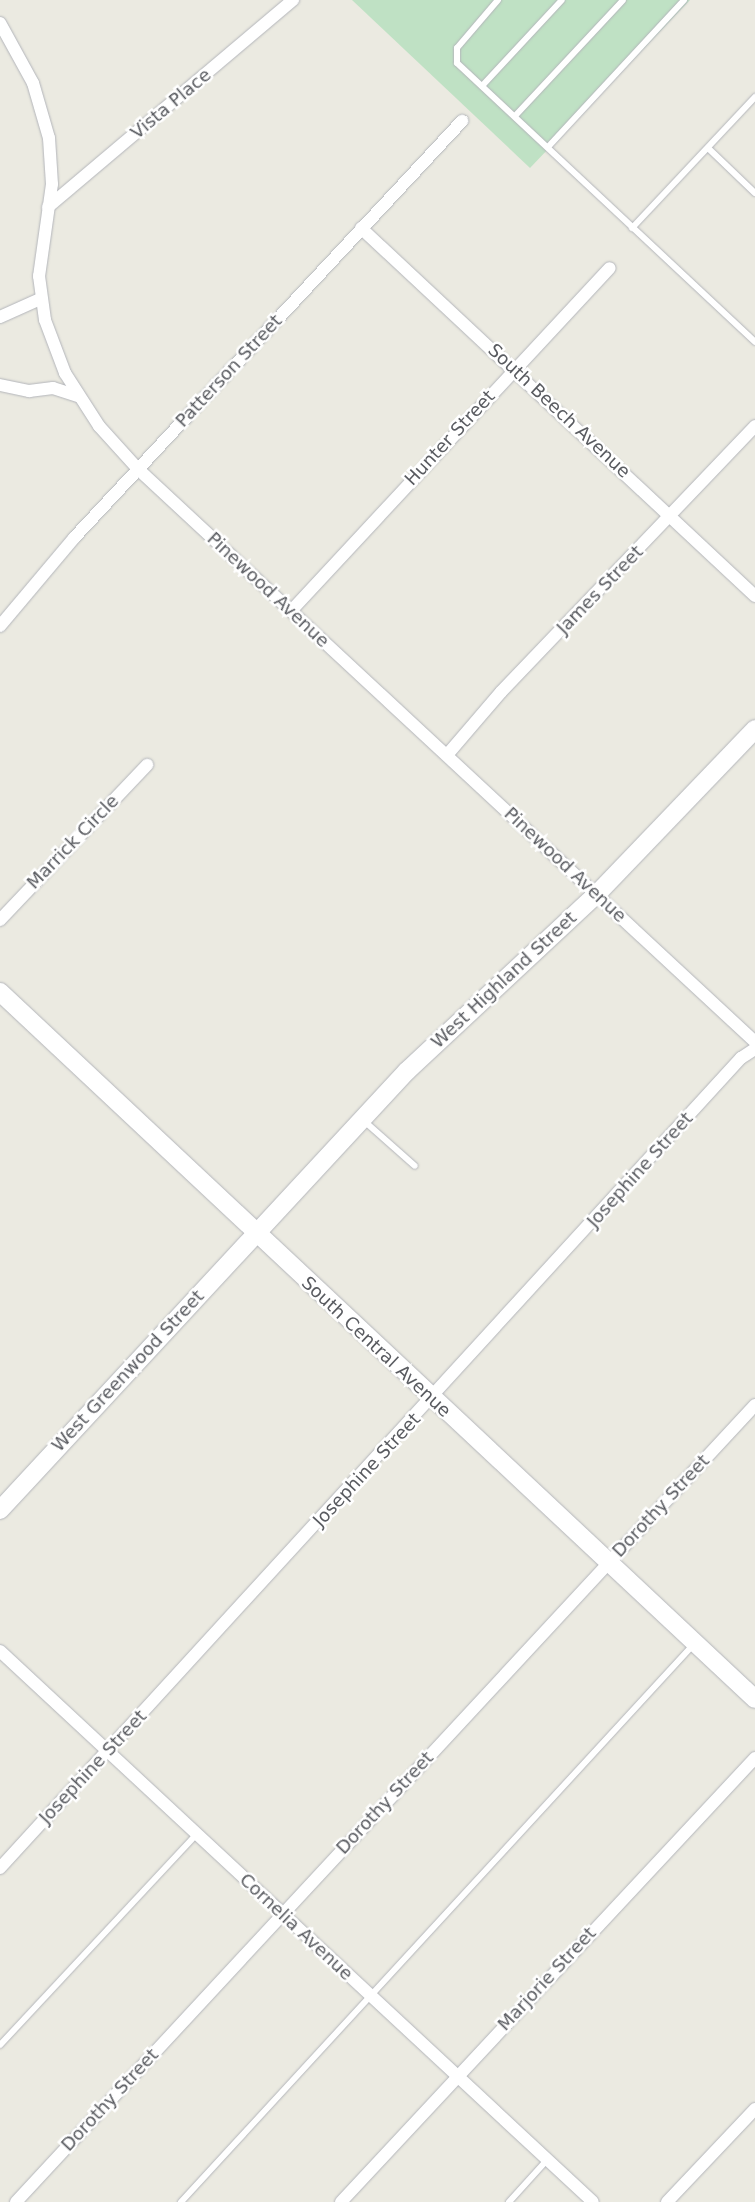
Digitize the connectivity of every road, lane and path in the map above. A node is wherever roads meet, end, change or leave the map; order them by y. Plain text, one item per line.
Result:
1 (293, 0) edge
2 (498, 0) edge
3 (562, 0) edge
4 (623, 0) edge
5 (684, 0) edge
6 (0, 23) edge
7 (482, 86) junction
8 (755, 97) edge
9 (514, 116) junction
10 (462, 121) dead end
11 (548, 147) junction
12 (708, 148) junction
13 (755, 193) edge
14 (48, 207) junction
15 (361, 228) junction
16 (632, 228) junction
17 (610, 268) dead end
18 (40, 299) junction
19 (0, 316) edge
20 (755, 342) edge
21 (513, 368) junction
22 (0, 385) edge
23 (78, 396) junction
24 (755, 426) edge
25 (138, 469) junction
26 (671, 516) junction
27 (755, 596) edge
28 (291, 610) junction
29 (0, 626) edge
30 (755, 729) edge
31 (447, 755) junction
32 (147, 765) dead end
33 (596, 895) junction
34 (0, 920) edge
35 (0, 992) edge
36 (755, 1042) edge
37 (755, 1049) edge
38 (362, 1119) junction
39 (415, 1166) dead end
40 (255, 1233) junction
41 (432, 1399) junction
42 (755, 1405) edge
43 (0, 1510) edge
44 (608, 1563) junction
45 (695, 1643) junction
46 (0, 1651) edge
47 (755, 1698) edge
48 (107, 1750) junction
49 (755, 1758) edge
50 (197, 1834) junction
51 (0, 1868) edge
52 (282, 1914) junction
53 (371, 1996) junction
54 (0, 2045) edge
55 (457, 2076) junction
56 (755, 2109) edge
57 (547, 2160) junction
58 (16, 2202) edge
59 (181, 2202) edge
60 (341, 2202) edge
61 (509, 2202) edge
62 (593, 2202) edge
63 (667, 2202) edge

1 - 14 street, Vista Place
2 - 7 lane
3 - 7 lane
4 - 9 lane
5 - 11 lane
6 - 14 street, Pinewood Avenue
7 - 9 lane
8 - 12 lane
9 - 11 lane
10 - 15 street, Patterson Street
11 - 16 lane
12 - 13 lane
12 - 16 lane
14 - 18 street, Pinewood Avenue
15 - 21 street, South Beech Avenue
15 - 25 street, Patterson Street
16 - 20 lane
17 - 21 street, Hunter Street
18 - 19 street
18 - 23 street, Pinewood Avenue
21 - 26 street, South Beech Avenue
21 - 28 street, Hunter Street
22 - 23 street
23 - 25 street, Pinewood Avenue
24 - 26 street, James Street
25 - 28 street, Pinewood Avenue
25 - 29 street, Patterson Street
26 - 27 street, South Beech Avenue
26 - 31 street, James Street
28 - 31 street, Pinewood Avenue
30 - 33 street, West Highland Street
31 - 33 street, Pinewood Avenue
32 - 34 street, Marrick Circle
33 - 36 street, Pinewood Avenue
33 - 38 street, West Highland Street
35 - 40 street, South Central Avenue
37 - 41 street, Josephine Street
38 - 39 lane
38 - 40 street, West Highland Street
40 - 41 street, South Central Avenue
40 - 43 street, West Greenwood Street
41 - 44 street, South Central Avenue
41 - 48 street, Josephine Street
42 - 44 street, Dorothy Street
44 - 45 street, South Central Avenue
44 - 52 street, Dorothy Street
45 - 47 street, South Central Avenue
45 - 53 lane
46 - 48 street, Cornelia Avenue
48 - 50 street, Cornelia Avenue
48 - 51 street, Josephine Street
49 - 55 street, Marjorie Street
50 - 52 street, Cornelia Avenue
50 - 54 lane
52 - 53 street, Cornelia Avenue
52 - 58 street, Dorothy Street
53 - 55 street, Cornelia Avenue
53 - 59 lane
55 - 57 street, Cornelia Avenue
55 - 60 street, Marjorie Street
56 - 63 street
57 - 61 lane
57 - 62 street, Cornelia Avenue

